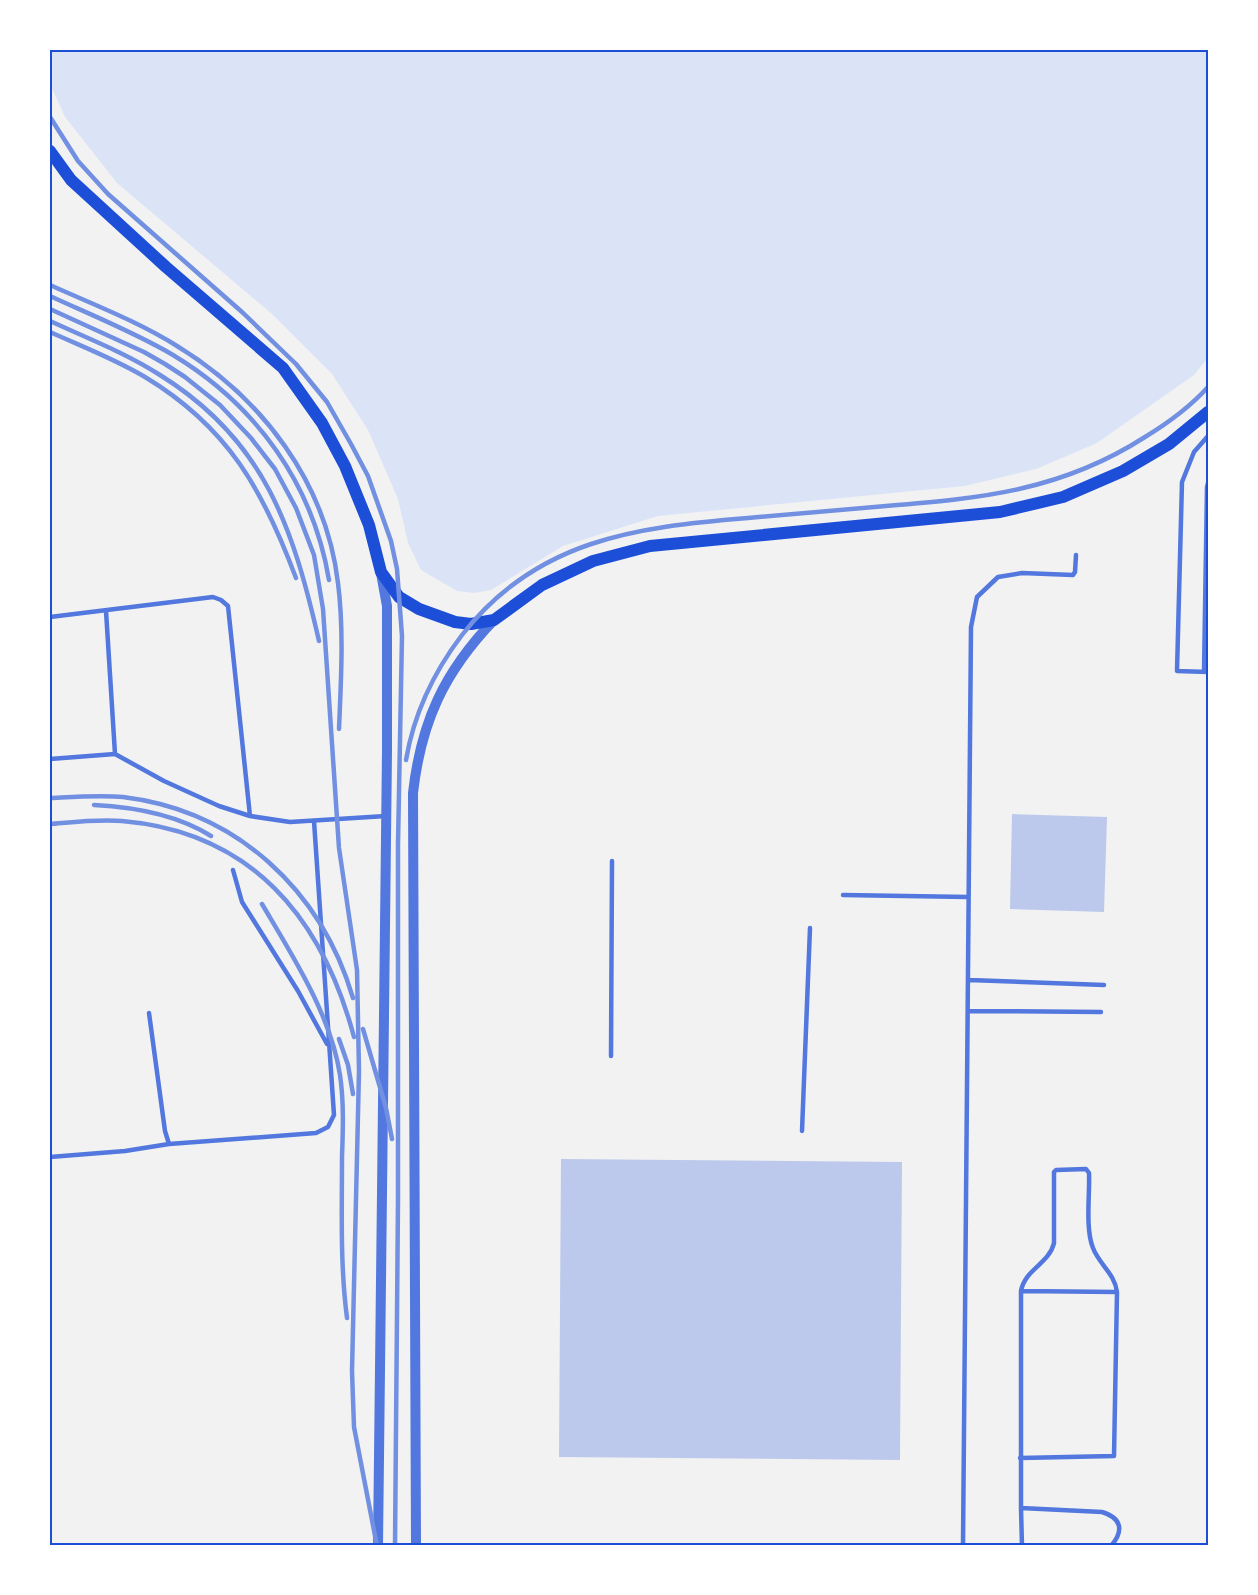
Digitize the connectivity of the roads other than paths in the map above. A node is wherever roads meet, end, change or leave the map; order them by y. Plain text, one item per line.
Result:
1 (50, 151) edge
2 (1209, 412) edge
3 (1209, 436) edge
4 (1209, 483) edge
5 (1076, 555) dead end
6 (381, 572) junction
7 (106, 610) junction
8 (50, 617) edge
9 (494, 620) junction
10 (1206, 672) edge
11 (115, 754) junction
12 (50, 759) edge
13 (250, 816) junction
14 (386, 816) junction
15 (314, 821) junction
16 (612, 861) dead end
17 (233, 870) dead end
18 (843, 895) dead end
19 (968, 897) junction
20 (810, 928) dead end
21 (969, 980) junction
22 (1104, 985) dead end
23 (969, 1011) junction
24 (1101, 1012) dead end
25 (149, 1013) dead end
26 (329, 1047) junction
27 (611, 1056) dead end
28 (802, 1131) dead end
29 (169, 1144) junction
30 (50, 1157) edge
31 (1021, 1291) junction
32 (1117, 1292) junction
33 (1020, 1458) junction
34 (1021, 1508) junction
35 (378, 1545) edge
36 (416, 1545) edge
37 (963, 1545) edge
38 (1022, 1545) edge
39 (1111, 1545) edge

1 - 6 main road
2 - 9 main road
3 - 10 lane
4 - 10 lane
5 - 19 lane
6 - 9 main road
6 - 14 street
7 - 8 lane
7 - 11 lane
7 - 13 lane
9 - 36 street
11 - 12 lane
11 - 13 lane
13 - 15 lane
14 - 15 lane
14 - 35 street
15 - 26 lane
16 - 27 lane
17 - 26 lane
18 - 19 lane
19 - 21 lane
20 - 28 lane
21 - 22 lane
21 - 23 lane
23 - 24 lane
23 - 37 lane
25 - 29 lane
26 - 29 lane
29 - 30 lane
31 - 32 lane
31 - 32 lane
31 - 33 lane
32 - 33 lane
33 - 34 lane
34 - 38 lane
34 - 39 lane

